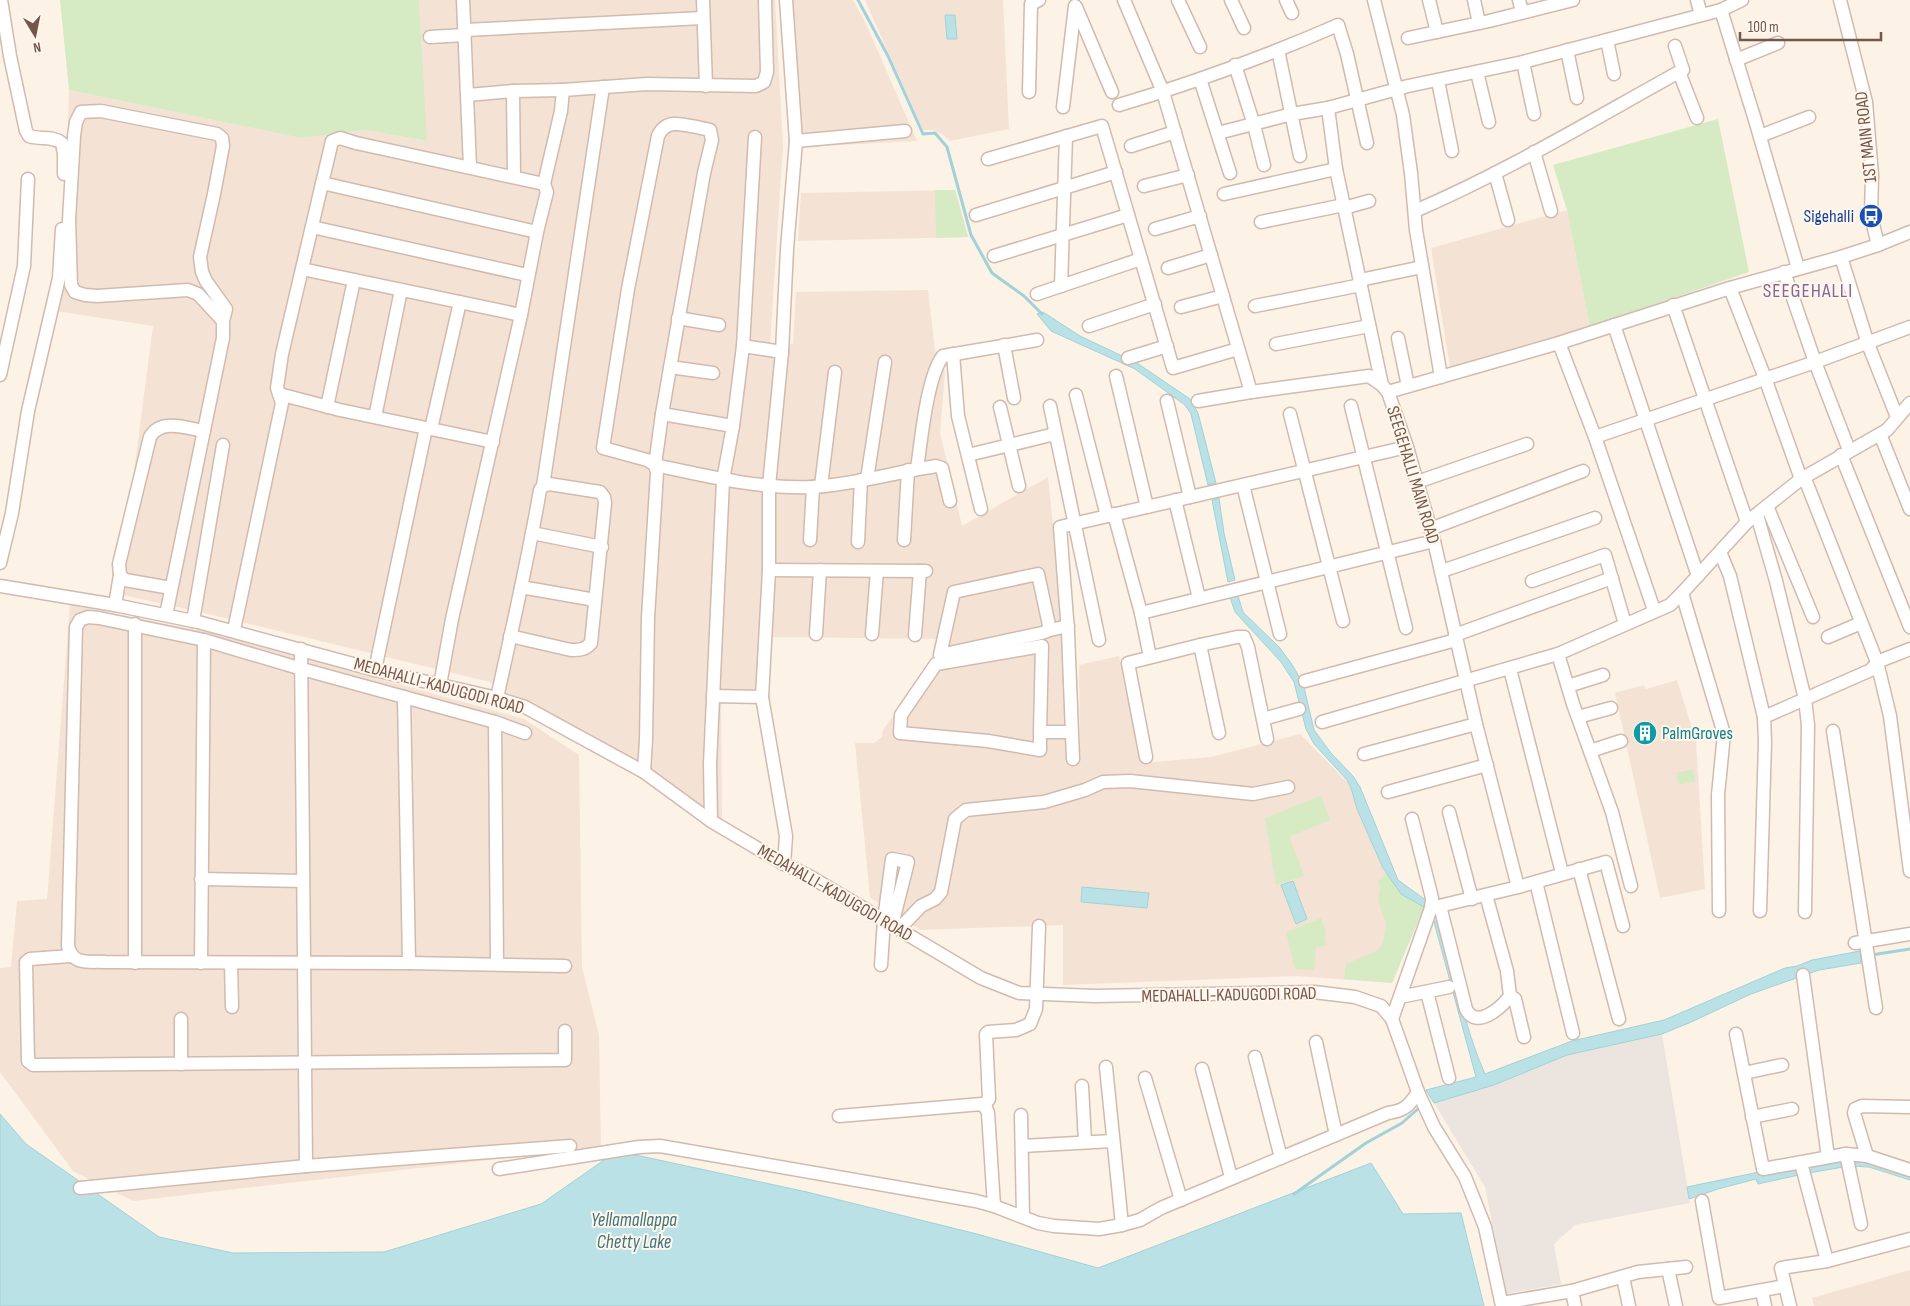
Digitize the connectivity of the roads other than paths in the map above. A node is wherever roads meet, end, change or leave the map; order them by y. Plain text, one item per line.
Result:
1 (1, 0) edge
2 (464, 0) edge
3 (702, 0) edge
4 (765, 0) edge
5 (786, 0) edge
6 (1039, 0) edge
7 (1124, 0) edge
8 (1178, 0) edge
9 (1231, 0) edge
10 (1374, 0) edge
11 (1429, 0) edge
12 (1474, 0) edge
13 (1696, 0) edge
14 (1742, 0) edge
15 (1840, 0) edge
16 (1565, 1) edge
17 (1074, 3) edge
18 (1520, 6) edge
19 (1721, 10) junction
20 (1701, 15) junction
21 (703, 18) junction
22 (1479, 23) junction
23 (1244, 28) dead end
24 (1437, 32) junction
25 (465, 33) junction
26 (430, 37) dead end
27 (1408, 38) dead end
28 (1607, 40) junction
29 (1778, 43) dead end
30 (1200, 46) dead end
31 (1675, 46) dead end
32 (1278, 50) junction
33 (1567, 50) junction
34 (1736, 60) junction
35 (1523, 62) junction
36 (1235, 65) junction
37 (1477, 72) junction
38 (1682, 72) dead end
39 (1614, 74) dead end
40 (1200, 79) junction
41 (1438, 81) junction
42 (706, 86) junction
43 (603, 87) junction
44 (1397, 89) junction
45 (563, 90) junction
46 (513, 91) junction
47 (1029, 92) dead end
48 (1112, 92) dead end
49 (1163, 92) junction
50 (468, 96) junction
51 (1578, 98) dead end
52 (1356, 100) junction
53 (1119, 106) dead end
54 (1063, 107) dead end
55 (1328, 108) junction
56 (1292, 114) junction
57 (1534, 114) dead end
58 (1809, 117) dead end
59 (1697, 118) dead end
60 (1489, 122) dead end
61 (1254, 125) junction
62 (905, 131) dead end
63 (1175, 132) junction
64 (1218, 133) junction
65 (1066, 136) junction
66 (1760, 136) junction
67 (755, 137) dead end
68 (796, 141) junction
69 (1367, 143) dead end
70 (1131, 146) dead end
71 (1452, 151) dead end
72 (1534, 152) junction
73 (1300, 156) dead end
74 (988, 160) dead end
75 (1264, 165) dead end
76 (470, 167) junction
77 (1336, 169) junction
78 (1116, 172) junction
79 (1230, 173) dead end
80 (1495, 173) junction
81 (1188, 175) junction
82 (514, 177) junction
83 (28, 179) dead end
84 (322, 183) junction
85 (544, 184) junction
86 (1144, 186) dead end
87 (1064, 189) junction
88 (1224, 194) dead end
89 (1369, 201) dead end
90 (1344, 207) junction
91 (1415, 211) junction
92 (1551, 212) dead end
93 (976, 215) dead end
94 (1128, 215) junction
95 (1200, 216) junction
96 (1508, 220) dead end
97 (1261, 222) dead end
98 (312, 227) junction
99 (1155, 229) dead end
100 (537, 232) junction
101 (1910, 232) edge
102 (1062, 234) junction
103 (1878, 245) junction
104 (994, 256) dead end
105 (1211, 256) junction
106 (1841, 257) junction
107 (1141, 259) junction
108 (1422, 267) junction
109 (1168, 268) dead end
110 (1798, 268) junction
111 (302, 269) junction
112 (1784, 272) junction
113 (527, 274) junction
114 (354, 280) junction
115 (1360, 283) junction
116 (1061, 286) junction
117 (1730, 288) junction
118 (401, 290) junction
119 (1037, 294) dead end
120 (1223, 296) junction
121 (460, 302) junction
122 (1155, 304) junction
123 (1673, 305) junction
124 (1255, 306) dead end
125 (1182, 307) dead end
126 (521, 315) junction
127 (678, 318) junction
128 (223, 321) junction
129 (719, 325) dead end
130 (1614, 325) junction
131 (1089, 326) dead end
132 (1369, 326) junction
133 (1910, 327) edge
134 (1398, 338) dead end
135 (1037, 340) dead end
136 (1559, 343) junction
137 (1276, 344) dead end
138 (1868, 344) junction
139 (1004, 345) junction
140 (743, 346) junction
141 (1167, 346) junction
142 (1238, 349) junction
143 (782, 352) junction
144 (953, 354) junction
145 (1128, 358) dead end
146 (885, 362) dead end
147 (1815, 362) junction
148 (670, 367) junction
149 (835, 372) dead end
150 (714, 373) dead end
151 (0, 375) edge
152 (1116, 376) dead end
153 (1441, 377) junction
154 (1765, 378) junction
155 (1408, 386) junction
156 (1385, 389) junction
157 (1251, 392) junction
158 (279, 394) junction
159 (1076, 396) dead end
160 (1014, 398) dead end
161 (1167, 400) dead end
162 (1704, 400) junction
163 (1198, 401) dead end
164 (1910, 403) edge
165 (1050, 406) dead end
166 (1351, 406) dead end
167 (327, 407) junction
168 (1000, 407) dead end
169 (662, 414) junction
170 (1290, 414) dead end
171 (375, 417) junction
172 (1897, 417) junction
173 (1646, 421) junction
174 (733, 426) junction
175 (429, 429) junction
176 (204, 431) junction
177 (1055, 434) junction
178 (1880, 434) junction
179 (1596, 437) junction
180 (493, 442) junction
181 (1527, 444) dead end
182 (224, 445) dead end
183 (1010, 445) junction
184 (1407, 447) junction
185 (1845, 453) junction
186 (968, 456) junction
187 (1362, 457) junction
188 (655, 465) junction
189 (912, 469) junction
190 (1305, 470) junction
191 (1583, 471) dead end
192 (864, 479) junction
193 (1801, 479) junction
194 (723, 480) junction
195 (1417, 482) junction
196 (1243, 485) junction
197 (543, 486) junction
198 (769, 486) junction
199 (817, 486) junction
200 (1019, 486) dead end
201 (1190, 497) junction
202 (1175, 500) junction
203 (950, 501) dead end
204 (1767, 506) junction
205 (1147, 507) junction
206 (981, 509) dead end
207 (1910, 509) edge
208 (1110, 515) junction
209 (1595, 518) dead end
210 (1752, 518) junction
211 (1073, 524) junction
212 (532, 533) junction
213 (1432, 535) junction
214 (810, 540) dead end
215 (904, 540) dead end
216 (858, 542) dead end
217 (602, 547) junction
218 (1720, 552) junction
219 (1388, 554) junction
220 (0, 563) edge
221 (1329, 566) junction
222 (769, 570) junction
223 (820, 570) junction
224 (877, 571) junction
225 (1442, 571) junction
226 (120, 575) junction
227 (1698, 576) junction
228 (1612, 578) junction
229 (1532, 581) dead end
230 (1266, 582) junction
231 (0, 586) edge
232 (171, 588) junction
233 (521, 588) junction
234 (1682, 593) junction
235 (1199, 598) junction
236 (595, 600) junction
237 (115, 604) junction
238 (1654, 610) junction
239 (1141, 613) junction
240 (166, 615) junction
241 (1813, 617) dead end
242 (193, 620) junction
243 (1343, 621) dead end
244 (1862, 623) junction
245 (135, 624) junction
246 (1625, 624) junction
247 (1068, 626) junction
248 (1910, 627) edge
249 (1406, 628) dead end
250 (234, 630) junction
251 (1050, 630) junction
252 (816, 634) dead end
253 (872, 634) dead end
254 (1280, 634) dead end
255 (510, 636) junction
256 (915, 636) dead end
257 (1828, 637) dead end
258 (1456, 638) junction
259 (204, 640) junction
260 (1099, 640) dead end
261 (1200, 645) junction
262 (301, 649) junction
263 (1910, 649) edge
264 (1558, 654) junction
265 (1150, 657) junction
266 (1877, 662) junction
267 (302, 669) junction
268 (1510, 669) junction
269 (375, 670) junction
270 (1603, 675) dead end
271 (1305, 681) dead end
272 (1467, 682) junction
273 (440, 685) junction
274 (1568, 686) junction
275 (713, 696) junction
276 (404, 697) junction
277 (762, 697) junction
278 (497, 698) junction
279 (1805, 698) junction
280 (1611, 708) dead end
281 (1299, 709) dead end
282 (1578, 717) junction
283 (1764, 717) junction
284 (1263, 719) junction
285 (495, 722) junction
286 (1322, 722) dead end
287 (1476, 724) junction
288 (1833, 731) dead end
289 (1040, 732) junction
290 (1072, 732) junction
291 (525, 733) dead end
292 (1219, 733) dead end
293 (1267, 739) dead end
294 (1621, 741) dead end
295 (1590, 751) junction
296 (1364, 754) dead end
297 (1146, 757) dead end
298 (1073, 759) dead end
299 (1487, 765) junction
300 (644, 772) junction
301 (1288, 787) dead end
302 (1388, 792) dead end
303 (1449, 812) dead end
304 (1412, 818) dead end
305 (710, 821) junction
306 (784, 864) junction
307 (1580, 869) junction
308 (1910, 871) edge
309 (1562, 873) junction
310 (201, 879) junction
311 (303, 880) junction
312 (1536, 882) junction
313 (1631, 886) dead end
314 (1518, 887) junction
315 (1486, 896) junction
316 (1472, 899) junction
317 (1435, 907) junction
318 (1719, 911) dead end
319 (1760, 911) dead end
320 (1805, 912) dead end
321 (891, 925) junction
322 (1039, 926) dead end
323 (1623, 926) dead end
324 (1910, 934) edge
325 (1860, 942) junction
326 (70, 956) junction
327 (135, 963) junction
328 (201, 963) junction
329 (231, 963) junction
330 (409, 963) junction
331 (304, 964) junction
332 (498, 964) junction
333 (881, 965) dead end
334 (565, 966) dead end
335 (1803, 975) dead end
336 (1449, 987) dead end
337 (1427, 992) junction
338 (1037, 994) junction
339 (1510, 996) junction
340 (1400, 997) junction
341 (232, 1007) dead end
342 (1876, 1008) dead end
343 (181, 1019) dead end
344 (1392, 1019) junction
345 (1619, 1019) dead end
346 (565, 1032) dead end
347 (1573, 1033) dead end
348 (1736, 1034) dead end
349 (1524, 1038) dead end
350 (1316, 1042) dead end
351 (1255, 1057) dead end
352 (306, 1062) junction
353 (181, 1064) junction
354 (1782, 1065) dead end
355 (1106, 1067) dead end
356 (1202, 1069) dead end
357 (1744, 1073) junction
358 (1145, 1078) dead end
359 (1450, 1078) dead end
360 (1082, 1086) dead end
361 (1419, 1095) junction
362 (983, 1106) junction
363 (1910, 1107) edge
364 (1792, 1108) dead end
365 (1021, 1115) dead end
366 (839, 1116) dead end
367 (1752, 1117) junction
368 (1336, 1135) junction
369 (1113, 1141) junction
370 (1085, 1142) junction
371 (570, 1146) dead end
372 (1022, 1146) junction
373 (1846, 1154) junction
374 (1867, 1156) junction
375 (1828, 1157) junction
376 (1281, 1158) junction
377 (1801, 1163) junction
378 (306, 1166) junction
379 (499, 1169) dead end
380 (1910, 1170) edge
381 (1231, 1177) junction
382 (80, 1188) dead end
383 (1181, 1200) junction
384 (1702, 1202) dead end
385 (994, 1206) junction
386 (1023, 1217) junction
387 (1860, 1224) dead end
388 (1122, 1225) junction
389 (1910, 1239) edge
390 (1826, 1261) junction
391 (1686, 1267) dead end
392 (1668, 1269) junction
393 (1623, 1276) junction
394 (1785, 1286) junction
395 (1572, 1291) junction
396 (1762, 1291) junction
397 (1502, 1304) edge
398 (1575, 1306) edge
399 (1629, 1306) edge
400 (1676, 1306) edge
401 (1765, 1306) edge
402 (1790, 1306) edge

1 - 220 street
2 - 25 street
3 - 21 street
4 - 42 street
5 - 68 street
6 - 47 street
7 - 49 street
8 - 30 street
9 - 23 street
10 - 44 street
11 - 24 street
12 - 22 street
13 - 20 street
14 - 19 street
15 - 103 street, 1ST MAIN ROAD
16 - 18 street
17 - 48 street
17 - 54 street
18 - 22 street
19 - 20 street
19 - 34 street
20 - 28 street
21 - 25 street
21 - 42 street
22 - 24 street
24 - 27 street
25 - 26 street
25 - 50 street
28 - 33 street
28 - 39 street
29 - 34 street
31 - 38 street
32 - 36 street
32 - 52 street
32 - 56 street
33 - 35 street
33 - 51 street
34 - 66 street
35 - 37 street
35 - 57 street
36 - 40 street
36 - 61 street
37 - 41 street
37 - 60 street
40 - 49 street
40 - 64 street
41 - 44 street
41 - 71 street
42 - 43 street
43 - 45 street
43 - 197 street
44 - 52 street
44 - 91 street
45 - 46 street
45 - 85 street
46 - 50 street
46 - 82 street
49 - 53 street
49 - 63 street
50 - 76 street
52 - 55 street
52 - 69 street
55 - 56 street
55 - 77 street
56 - 61 street
56 - 73 street
58 - 66 street
59 - 72 street
61 - 64 street
61 - 75 street
62 - 68 street
63 - 70 street
63 - 81 street
64 - 79 street
65 - 74 street
65 - 78 street
65 - 87 street
66 - 110 street
67 - 140 street
68 - 143 street
72 - 80 street
72 - 92 street
76 - 82 street
76 - 84 street
77 - 88 street
77 - 90 street
78 - 87 street
78 - 94 street
80 - 91 street
80 - 96 street
81 - 86 street
81 - 95 street
82 - 85 street
83 - 151 street
84 - 98 street
84 - 100 street
85 - 100 street
87 - 93 street
87 - 102 street
89 - 90 street
90 - 97 street
90 - 115 street
91 - 108 street
94 - 102 street
94 - 107 street
95 - 99 street
95 - 105 street
98 - 111 street
98 - 113 street
100 - 113 street
101 - 103 street, SEEGEHALLI MAIN ROAD
102 - 104 street
102 - 116 street
103 - 106 street, SEEGEHALLI MAIN ROAD
105 - 109 street
105 - 120 street
106 - 110 street, SEEGEHALLI MAIN ROAD
106 - 138 street
107 - 116 street
107 - 122 street
108 - 115 street
108 - 153 street
110 - 112 street, SEEGEHALLI MAIN ROAD
111 - 114 street
111 - 158 street
112 - 117 street, SEEGEHALLI MAIN ROAD
112 - 147 street
113 - 126 street
114 - 118 street
114 - 167 street
115 - 124 street
115 - 132 street
116 - 119 street
117 - 123 street, SEEGEHALLI MAIN ROAD
117 - 154 street
118 - 121 street
118 - 171 street
120 - 125 street
120 - 142 street
121 - 126 street
121 - 175 street
122 - 131 street
122 - 141 street
123 - 130 street, SEEGEHALLI MAIN ROAD
123 - 162 street
126 - 180 street
127 - 129 street
127 - 148 street
127 - 188 street
128 - 128 street
128 - 176 street
130 - 136 street, SEEGEHALLI MAIN ROAD
130 - 173 street
132 - 137 street
132 - 156 street
133 - 138 street
134 - 155 street
135 - 139 street
136 - 153 street, SEEGEHALLI MAIN ROAD
136 - 179 street
138 - 147 street
138 - 172 street
139 - 144 street
139 - 160 street
140 - 143 street
140 - 174 street
141 - 142 street
141 - 145 street
142 - 157 street
143 - 198 street
144 - 186 street
144 - 189 street
146 - 192 street
147 - 154 street
147 - 185 street
148 - 150 street
148 - 169 street
149 - 199 street
152 - 205 street
153 - 155 street, SEEGEHALLI MAIN ROAD
154 - 162 street
154 - 193 street
155 - 156 street, SEEGEHALLI MAIN ROAD
156 - 157 street
156 - 184 street, SEEGEHALLI MAIN ROAD
157 - 163 street
158 - 167 street
158 - 250 street
159 - 208 street
161 - 201 street
162 - 173 street
162 - 210 street
164 - 172 street
165 - 177 street
166 - 187 street
167 - 171 street
168 - 183 street
169 - 174 street
169 - 188 street
170 - 190 street
171 - 175 street
172 - 178 street
173 - 179 street
173 - 227 street
174 - 194 street
175 - 180 street
175 - 269 street
176 - 226 street
176 - 232 street
177 - 183 street
177 - 211 street
178 - 185 street
178 - 207 street
179 - 238 street
180 - 273 street
181 - 195 street
182 - 242 street
183 - 186 street
183 - 200 street
184 - 187 street
184 - 195 street, SEEGEHALLI MAIN ROAD
185 - 193 street
185 - 248 street
186 - 206 street
187 - 190 street
187 - 219 street
188 - 194 street
188 - 300 street
189 - 192 street
189 - 203 street
189 - 215 street
190 - 196 street
190 - 221 street
191 - 213 street
192 - 199 street
192 - 216 street
193 - 204 street
193 - 244 street
194 - 198 street
194 - 275 street
195 - 213 street, SEEGEHALLI MAIN ROAD
196 - 201 street
196 - 230 street
197 - 212 street
197 - 217 street
198 - 199 street
198 - 222 street
199 - 214 street
201 - 202 street
202 - 205 street
202 - 235 street
204 - 210 street
204 - 241 street
205 - 208 street
208 - 211 street
208 - 239 street
209 - 225 street
210 - 218 street
210 - 279 street
211 - 247 street
211 - 260 street
212 - 217 street
212 - 233 street
213 - 219 street
213 - 225 street, SEEGEHALLI MAIN ROAD
217 - 236 street
218 - 227 street
218 - 283 street
219 - 221 street
219 - 249 street
221 - 230 street
221 - 243 street
222 - 223 street
222 - 277 street
223 - 224 street
223 - 252 street
224 - 253 street
224 - 256 street
225 - 258 street, SEEGEHALLI MAIN ROAD
226 - 232 street
226 - 237 street
227 - 234 street
228 - 229 street
228 - 246 street
228 - 258 street
230 - 235 street
230 - 254 street
231 - 237 street, MEDAHALLI-KADUGODI ROAD
232 - 240 street
233 - 236 street
233 - 255 street
234 - 238 street
234 - 318 street
235 - 239 street
236 - 255 street
237 - 240 street, MEDAHALLI-KADUGODI ROAD
238 - 246 street
239 - 265 street
240 - 242 street, MEDAHALLI-KADUGODI ROAD
242 - 250 street, MEDAHALLI-KADUGODI ROAD
244 - 257 street
244 - 266 street
245 - 259 street
245 - 326 street
245 - 327 street
246 - 264 street
247 - 251 street
247 - 290 street
250 - 262 street, MEDAHALLI-KADUGODI ROAD
251 - 251 street
255 - 278 street
258 - 271 street
258 - 272 street, SEEGEHALLI MAIN ROAD
259 - 267 street
259 - 310 street
261 - 265 street
261 - 284 street
261 - 292 street
262 - 267 street
262 - 269 street, MEDAHALLI-KADUGODI ROAD
263 - 266 street
264 - 268 street
264 - 274 street
265 - 297 street
266 - 279 street
266 - 308 street
267 - 276 street
267 - 311 street
268 - 272 street
268 - 309 street
269 - 273 street, MEDAHALLI-KADUGODI ROAD
270 - 274 street
272 - 286 street
272 - 287 street, SEEGEHALLI MAIN ROAD
273 - 278 street, MEDAHALLI-KADUGODI ROAD
274 - 282 street
275 - 277 street
275 - 305 street
276 - 285 street
276 - 330 street
277 - 306 street
278 - 300 street, MEDAHALLI-KADUGODI ROAD
279 - 283 street
279 - 320 street
280 - 282 street
281 - 284 street
282 - 295 street
283 - 319 street
284 - 293 street
285 - 291 street
285 - 332 street
287 - 296 street
287 - 299 street, SEEGEHALLI MAIN ROAD
288 - 325 street
289 - 289 street
289 - 290 street
290 - 298 street
294 - 295 street
295 - 313 street
299 - 302 street
299 - 314 street, SEEGEHALLI MAIN ROAD
300 - 305 street, MEDAHALLI-KADUGODI ROAD
301 - 321 street
303 - 316 street
304 - 317 street
305 - 306 street, MEDAHALLI-KADUGODI ROAD
306 - 321 street, MEDAHALLI-KADUGODI ROAD
307 - 309 street
307 - 323 street
307 - 345 street
309 - 312 street
310 - 311 street
310 - 328 street
311 - 331 street
312 - 314 street
312 - 347 street
314 - 315 street
315 - 316 street
315 - 339 street
316 - 317 street
317 - 339 street
317 - 340 street
321 - 321 street
321 - 333 street
321 - 338 street, MEDAHALLI-KADUGODI ROAD
322 - 338 street
324 - 325 street
325 - 342 street
326 - 327 street
326 - 353 street
327 - 328 street
328 - 329 street
329 - 331 street
329 - 341 street
330 - 331 street
330 - 332 street
331 - 352 street
332 - 334 street
335 - 375 street
336 - 337 street
337 - 340 street
337 - 359 street
338 - 344 street, MEDAHALLI-KADUGODI ROAD
338 - 362 street
339 - 349 street
340 - 344 street
343 - 353 street
344 - 361 street
346 - 352 street
348 - 357 street
350 - 368 street
351 - 376 street
352 - 353 street
352 - 378 street
354 - 357 street
355 - 369 street
356 - 381 street
357 - 367 street
358 - 383 street
360 - 370 street
361 - 368 street
361 - 397 street
362 - 366 street
362 - 385 street
363 - 374 street
364 - 367 street
365 - 372 street
367 - 377 street
368 - 376 street
369 - 370 street
369 - 388 street
370 - 372 street
371 - 378 street
372 - 386 street
373 - 374 street
373 - 375 street
373 - 387 street
374 - 380 street
375 - 377 street
376 - 381 street
377 - 390 street
378 - 382 street
379 - 385 street
381 - 383 street
383 - 388 street
384 - 396 street
385 - 386 street
386 - 388 street
389 - 390 street
390 - 394 street
391 - 392 street
392 - 393 street
392 - 400 street
393 - 395 street
393 - 399 street
394 - 396 street
394 - 402 street
395 - 397 street
395 - 398 street
396 - 401 street

